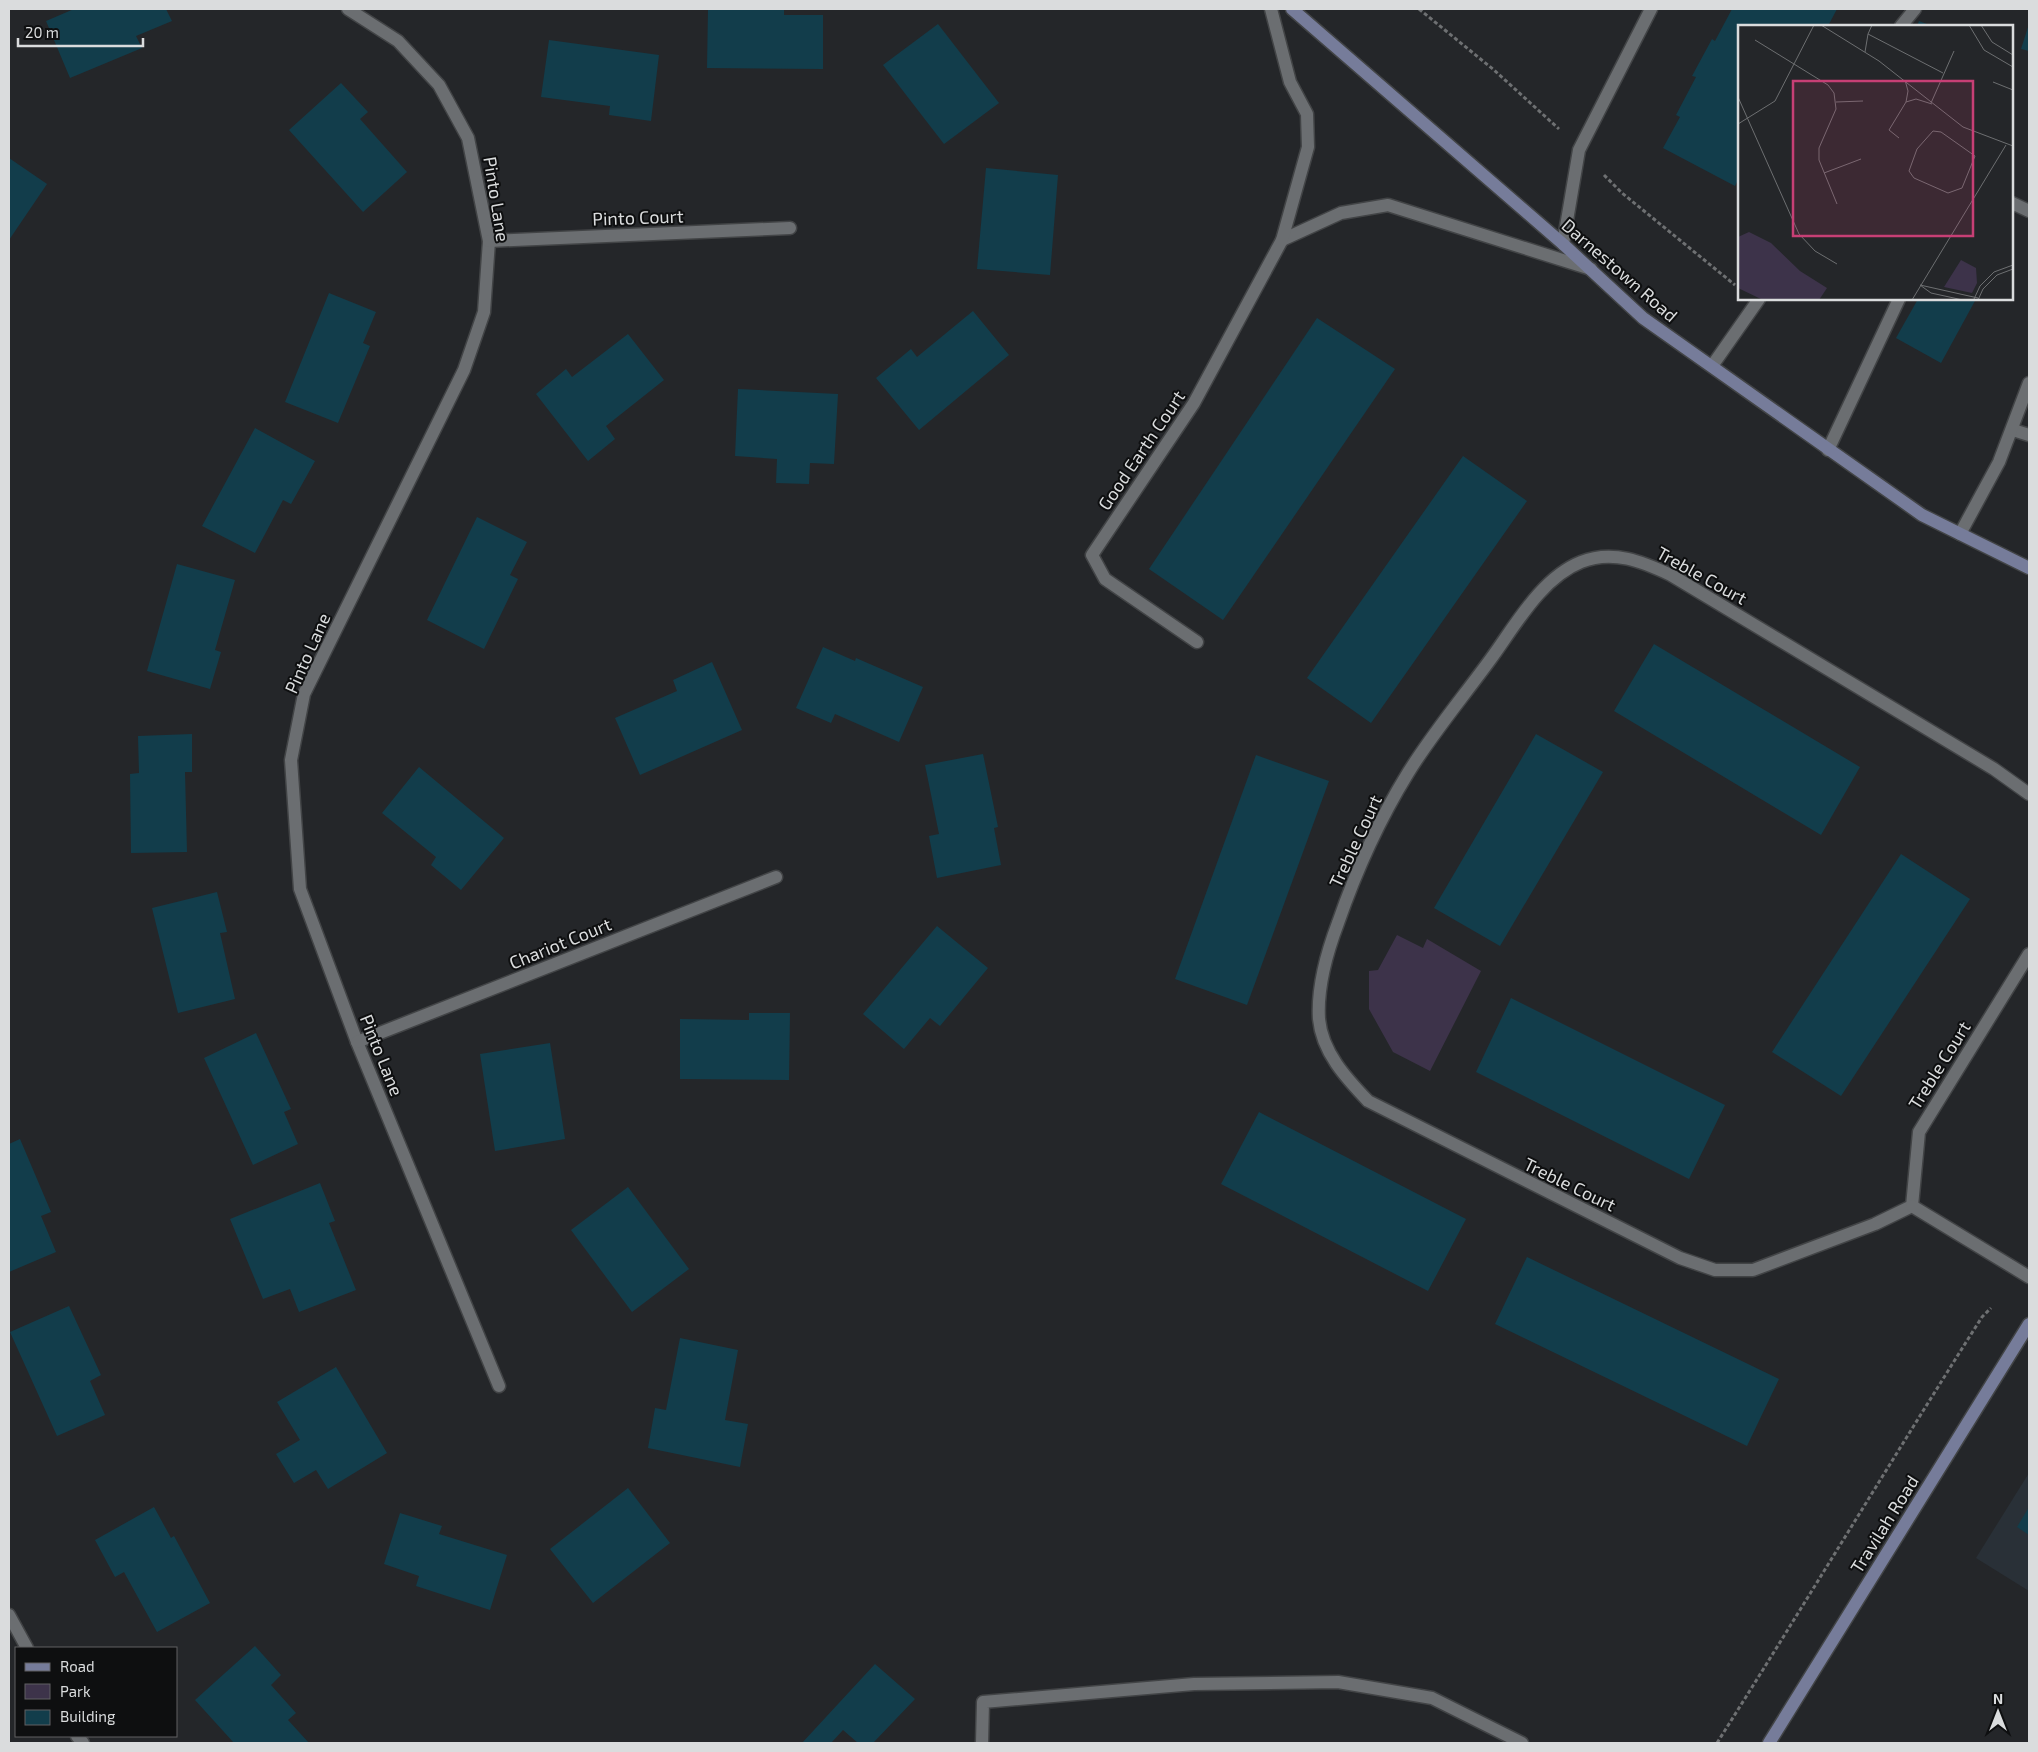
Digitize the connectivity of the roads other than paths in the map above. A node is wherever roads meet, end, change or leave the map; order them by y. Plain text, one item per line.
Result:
1 (348, 9) edge
2 (1271, 9) edge
3 (1292, 9) edge
4 (1651, 9) edge
5 (1915, 9) edge
6 (1902, 25) edge
7 (2013, 204) edge
8 (2029, 212) edge
9 (790, 228) dead end
10 (1282, 240) junction
11 (489, 241) junction
12 (1563, 244) junction
13 (1591, 269) junction
14 (1758, 300) edge
15 (1899, 300) edge
16 (1712, 366) junction
17 (2029, 383) edge
18 (2013, 430) junction
19 (2029, 435) edge
20 (1828, 450) junction
21 (1960, 534) junction
22 (2029, 568) edge
23 (1197, 642) dead end
24 (2029, 794) edge
25 (776, 877) dead end
26 (2029, 954) edge
27 (357, 1042) junction
28 (1912, 1206) junction
29 (2029, 1277) edge
30 (2029, 1324) edge
31 (499, 1386) dead end
32 (9, 1615) edge
33 (26, 1647) edge
34 (982, 1743) edge
35 (1522, 1743) edge
36 (1769, 1743) edge

1 - 11 street, Pinto Lane
2 - 10 street, Good Earth Court
3 - 12 main road, Darnestown Road
4 - 12 street
5 - 6 street
7 - 8 street
9 - 11 street, Pinto Court
10 - 13 street
10 - 23 street, Good Earth Court
11 - 27 street, Pinto Lane
12 - 13 main road, Darnestown Road
13 - 16 main road, Darnestown Road
14 - 16 street
15 - 20 street
16 - 20 main road, Darnestown Road
17 - 18 street
18 - 19 street
18 - 21 street
20 - 21 main road, Darnestown Road
21 - 22 main road, Darnestown Road
24 - 28 street, Treble Court
25 - 27 street, Chariot Court
26 - 28 street, Treble Court
27 - 31 street, Pinto Lane
28 - 29 street
30 - 36 main road, Travilah Road
32 - 33 street
34 - 35 street

